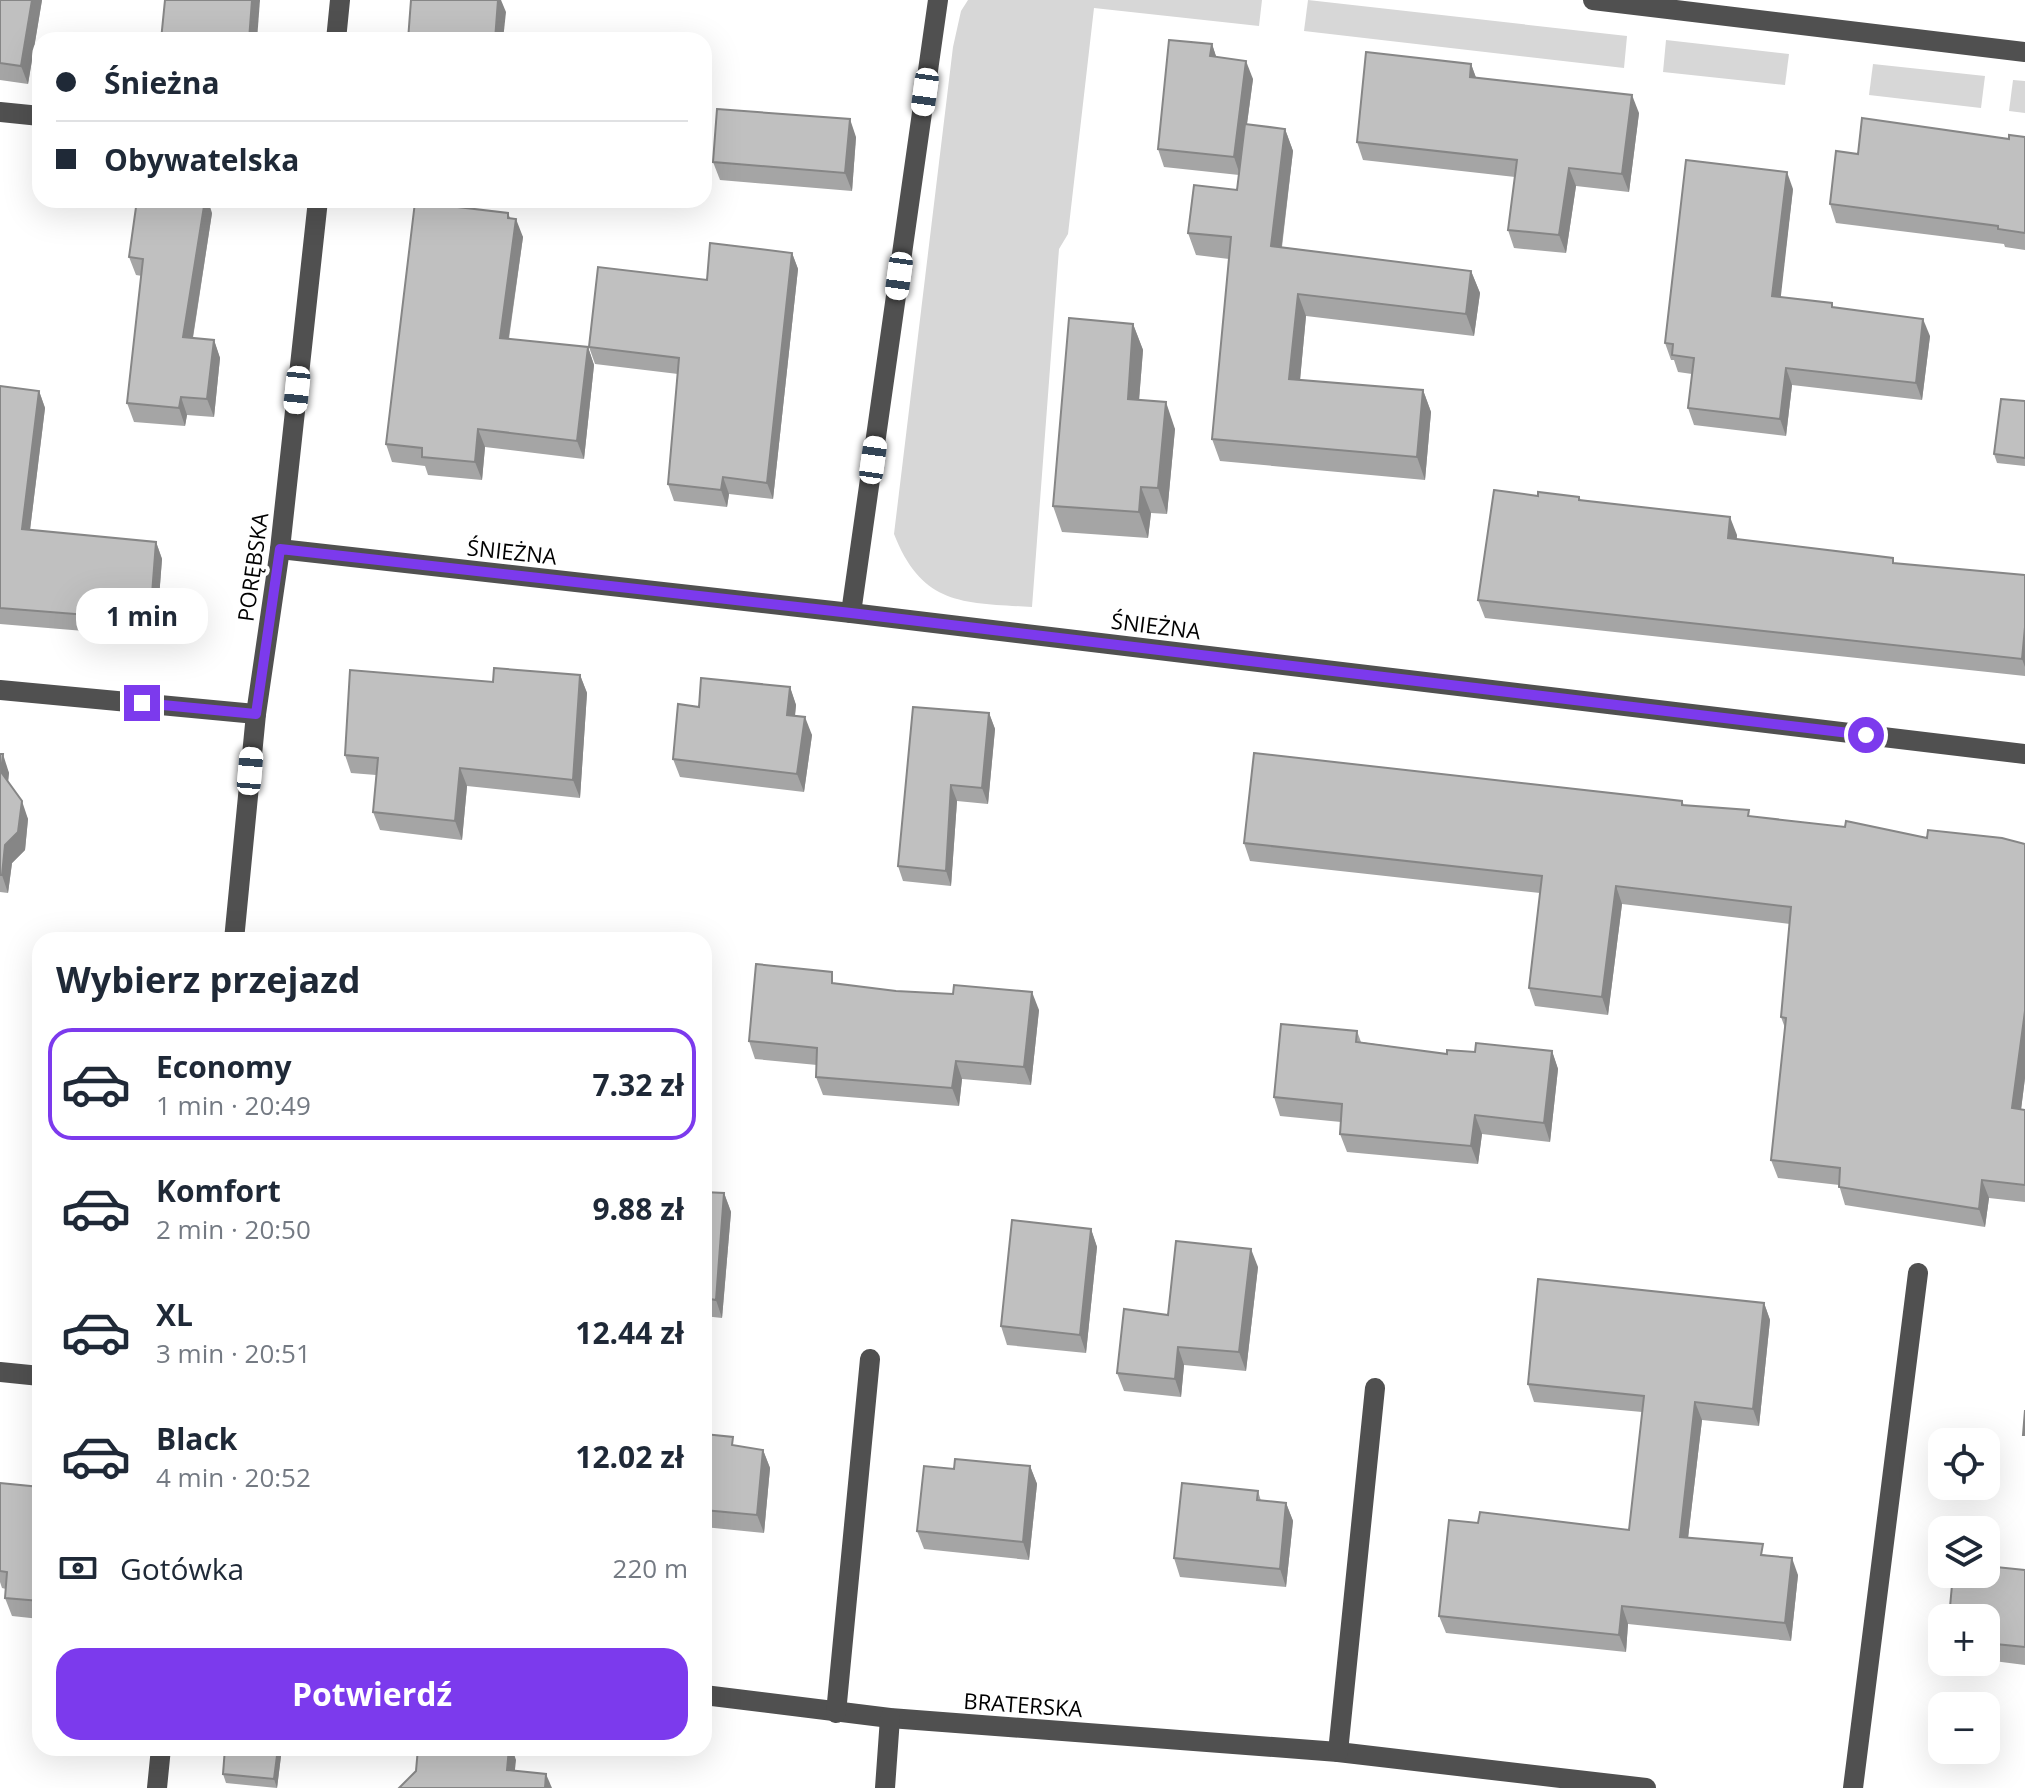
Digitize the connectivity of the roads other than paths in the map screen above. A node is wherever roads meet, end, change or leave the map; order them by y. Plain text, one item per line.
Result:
1 (340, 0) edge
2 (938, 0) edge
3 (1593, 0) edge
4 (337, 32) edge
5 (2025, 52) edge
6 (0, 112) edge
7 (32, 115) edge
8 (317, 208) edge
9 (280, 549) junction
10 (851, 613) junction
11 (0, 690) edge
12 (256, 714) junction
13 (2025, 754) edge
14 (235, 932) edge
15 (1918, 1273) dead end
16 (870, 1359) dead end
17 (0, 1372) edge
18 (32, 1375) edge
19 (1375, 1388) dead end
20 (712, 1696) edge
21 (836, 1713) junction
22 (890, 1718) junction
23 (1338, 1752) junction
24 (160, 1756) edge
25 (157, 1788) edge
26 (885, 1788) edge
27 (1646, 1788) edge
28 (1853, 1788) edge

1 - 4 street
2 - 10 street
3 - 5 street
6 - 7 street
8 - 9 street, PORĘBSKA
9 - 10 street, ŚNIEŻNA
9 - 12 street, PORĘBSKA
10 - 13 street, ŚNIEŻNA
11 - 12 street
12 - 14 street, PORĘBSKA
15 - 28 street
16 - 21 street
17 - 18 street
19 - 23 street
20 - 21 street, BRATERSKA
21 - 22 street, BRATERSKA
22 - 23 street, BRATERSKA
22 - 26 street
23 - 27 street, BRATERSKA
24 - 25 street

